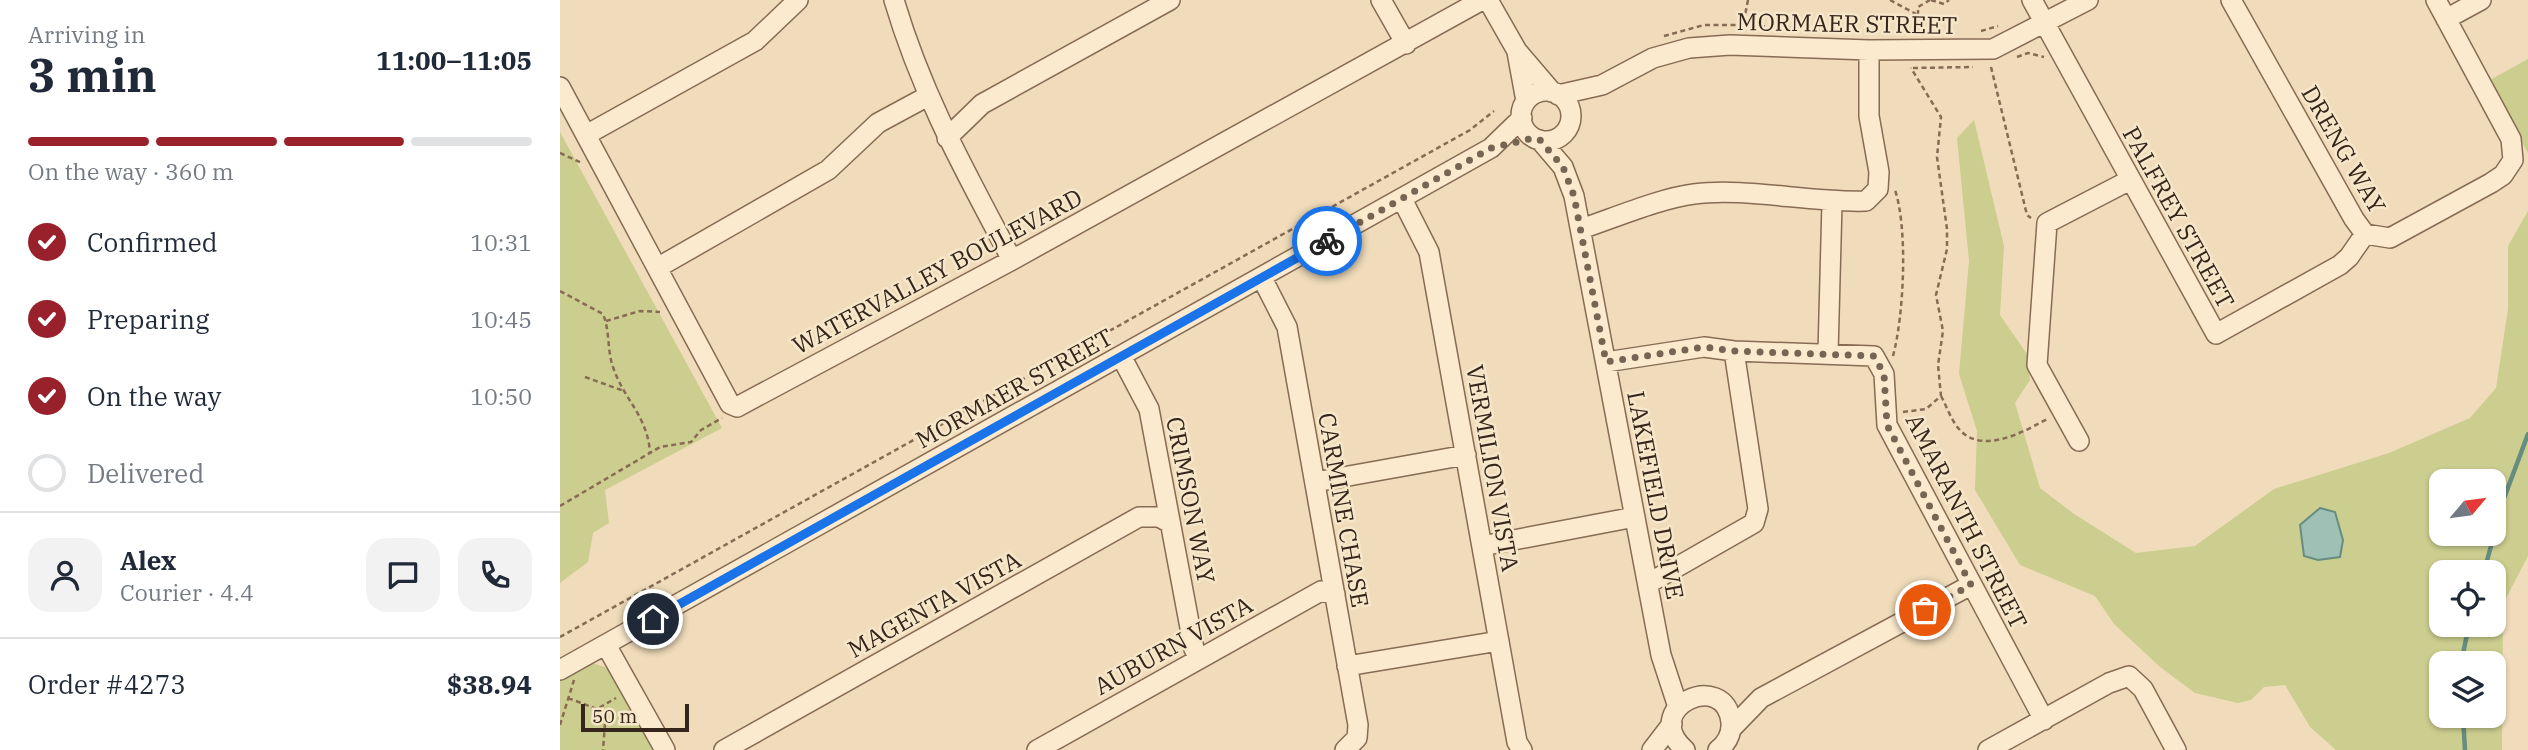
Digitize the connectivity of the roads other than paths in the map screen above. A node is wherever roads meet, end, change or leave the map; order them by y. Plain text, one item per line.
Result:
1 (798, 0) edge
2 (894, 0) edge
3 (1170, 0) edge
4 (1381, 0) edge
5 (1482, 0) edge
6 (1488, 0) edge
7 (2032, 0) edge
8 (2088, 0) edge
9 (2231, 0) edge
10 (2436, 0) edge
11 (2481, 0) edge
12 (2446, 19) junction
13 (2045, 24) junction
14 (1405, 44) junction
15 (1869, 50) junction
16 (1517, 51) junction
17 (1602, 85) junction
18 (560, 87) edge
19 (1555, 93) junction
20 (928, 96) junction
21 (1524, 109) junction
22 (1568, 125) junction
23 (586, 135) junction
24 (947, 138) junction
25 (1537, 139) junction
26 (1491, 148) junction
27 (1563, 167) junction
28 (2130, 180) junction
29 (1402, 199) junction
30 (1832, 203) junction
31 (1581, 229) junction
32 (2365, 234) junction
33 (1012, 260) junction
34 (657, 268) junction
35 (1262, 278) junction
36 (1734, 351) junction
37 (1828, 353) junction
38 (1121, 356) junction
39 (1606, 362) junction
40 (2079, 441) dead end
41 (1466, 455) junction
42 (1315, 482) junction
43 (1635, 517) junction
44 (1170, 523) junction
45 (1482, 546) junction
46 (1649, 583) junction
47 (1971, 585) junction
48 (1335, 594) junction
49 (1499, 641) junction
50 (606, 645) junction
51 (1199, 659) junction
52 (1664, 661) junction
53 (1347, 666) junction
54 (568, 670) edge
55 (1761, 698) junction
56 (1712, 699) junction
57 (1675, 715) junction
58 (2044, 720) junction
59 (1726, 743) edge
60 (665, 750) edge
61 (724, 750) edge
62 (1037, 750) edge
63 (1345, 750) edge
64 (1522, 750) edge
65 (1652, 750) edge
66 (1685, 750) edge
67 (1988, 750) edge
68 (2176, 750) edge

1 - 23 street
2 - 20 street
3 - 24 street
4 - 14 street
5 - 14 street, WATERVALLEY BOULEVARD
6 - 16 street
7 - 13 street, PALFREY STREET
8 - 13 street, MORMAER STREET
9 - 32 street, DRENG WAY
10 - 12 street, DRENG WAY
11 - 12 street
12 - 32 street, DRENG WAY
13 - 15 street, MORMAER STREET
13 - 28 street, PALFREY STREET
14 - 33 street, WATERVALLEY BOULEVARD
15 - 17 street, MORMAER STREET
15 - 30 street
16 - 19 street
16 - 21 street
17 - 19 street, MORMAER STREET
17 - 22 street, MORMAER STREET
18 - 23 street, WATERVALLEY BOULEVARD
19 - 21 street
19 - 22 street
20 - 24 street
20 - 34 street
21 - 25 street
21 - 26 street, MORMAER STREET
22 - 25 street
22 - 27 street, LAKEFIELD DRIVE
23 - 34 street, WATERVALLEY BOULEVARD
24 - 33 street
25 - 26 street, MORMAER STREET
25 - 27 street, LAKEFIELD DRIVE
26 - 29 street, MORMAER STREET
27 - 31 street, LAKEFIELD DRIVE
28 - 32 street, PALFREY STREET
28 - 40 street
29 - 35 street, MORMAER STREET
29 - 41 street, VERMILION VISTA
30 - 31 street
30 - 37 street
31 - 39 street, LAKEFIELD DRIVE
33 - 34 street, WATERVALLEY BOULEVARD
35 - 38 street, MORMAER STREET
35 - 42 street, CARMINE CHASE
36 - 37 street, AMARANTH STREET
36 - 39 street, AMARANTH STREET
36 - 46 street
37 - 47 street, AMARANTH STREET
38 - 44 street, CRIMSON WAY
38 - 50 street, MORMAER STREET
39 - 43 street, LAKEFIELD DRIVE
41 - 42 street
41 - 45 street, VERMILION VISTA
42 - 48 street, CARMINE CHASE
43 - 45 street
43 - 46 street, LAKEFIELD DRIVE
44 - 51 street, CRIMSON WAY
44 - 61 street, MAGENTA VISTA
45 - 49 street, VERMILION VISTA
46 - 52 street, LAKEFIELD DRIVE
47 - 55 street
47 - 58 street, AMARANTH STREET
48 - 51 street, AUBURN VISTA
48 - 53 street, CARMINE CHASE
49 - 53 street
49 - 64 street, VERMILION VISTA
50 - 54 street, MORMAER STREET
50 - 60 street
51 - 62 street, AUBURN VISTA
52 - 56 street
52 - 57 street, LAKEFIELD DRIVE
53 - 63 street, CARMINE CHASE
55 - 56 street
55 - 59 street
56 - 57 street
56 - 59 street
57 - 65 street
57 - 66 street, LAKEFIELD DRIVE
58 - 67 street
58 - 68 street

